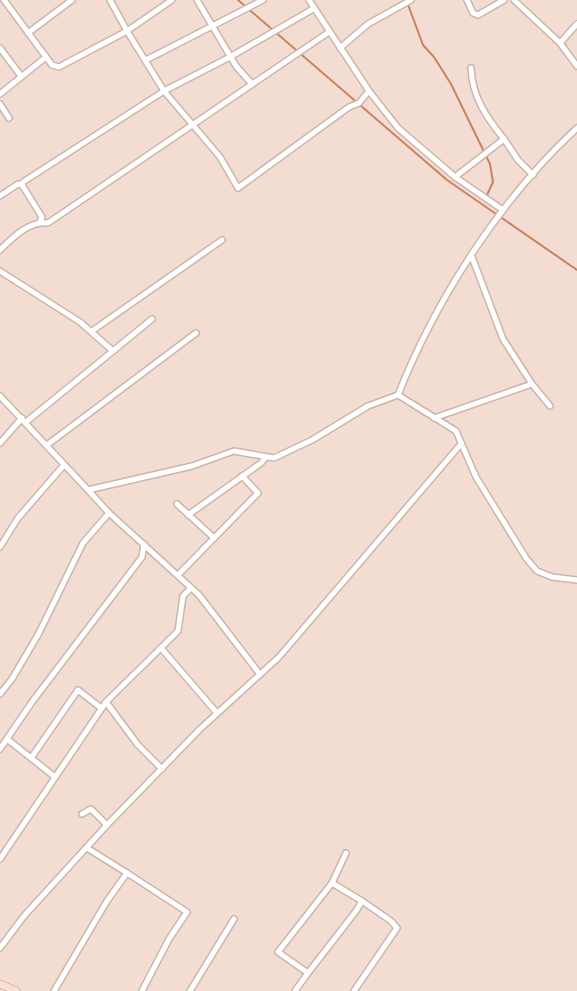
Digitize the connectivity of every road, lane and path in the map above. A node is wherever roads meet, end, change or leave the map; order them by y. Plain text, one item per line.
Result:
1 (4, 0) edge
2 (72, 0) edge
3 (110, 0) edge
4 (172, 0) edge
5 (197, 0) edge
6 (263, 0) edge
7 (309, 0) edge
8 (411, 0) edge
9 (467, 0) edge
10 (504, 0) edge
11 (514, 0) edge
12 (313, 9) junction
13 (577, 24) edge
14 (213, 25) junction
15 (127, 32) junction
16 (329, 32) junction
17 (28, 33) junction
18 (560, 43) junction
19 (0, 48) edge
20 (340, 48) junction
21 (230, 56) junction
22 (46, 57) junction
23 (146, 60) junction
24 (577, 66) edge
25 (471, 68) dead end
26 (21, 76) junction
27 (251, 83) junction
28 (164, 91) junction
29 (369, 91) junction
30 (0, 94) edge
31 (0, 104) edge
32 (10, 118) dead end
33 (193, 126) junction
34 (577, 128) edge
35 (504, 139) junction
36 (533, 176) junction
37 (455, 177) junction
38 (22, 185) junction
39 (0, 196) edge
40 (503, 210) junction
41 (40, 222) junction
42 (222, 240) dead end
43 (0, 250) edge
44 (472, 257) junction
45 (0, 271) edge
46 (152, 320) dead end
47 (92, 331) junction
48 (196, 333) dead end
49 (113, 351) junction
50 (532, 384) junction
51 (398, 395) junction
52 (0, 396) edge
53 (550, 406) dead end
54 (434, 418) junction
55 (24, 420) junction
56 (0, 443) edge
57 (461, 444) junction
58 (47, 445) junction
59 (266, 456) junction
60 (64, 465) junction
61 (242, 476) junction
62 (88, 490) junction
63 (176, 504) dead end
64 (109, 513) junction
65 (188, 515) junction
66 (214, 538) junction
67 (3, 539) edge
68 (144, 544) junction
69 (0, 547) edge
70 (178, 575) junction
71 (577, 580) edge
72 (191, 588) junction
73 (161, 648) junction
74 (259, 673) junction
75 (0, 694) edge
76 (106, 702) junction
77 (101, 708) junction
78 (217, 712) junction
79 (7, 739) junction
80 (0, 749) edge
81 (31, 758) junction
82 (162, 768) junction
83 (55, 777) junction
84 (82, 814) dead end
85 (107, 825) junction
86 (87, 848) junction
87 (346, 853) dead end
88 (0, 859) edge
89 (127, 873) junction
90 (332, 883) junction
91 (362, 901) junction
92 (234, 919) dead end
93 (0, 948) edge
94 (308, 973) junction
95 (0, 984) edge
96 (16, 991) edge
97 (54, 991) edge
98 (142, 991) edge
99 (190, 991) edge
100 (294, 991) edge
101 (354, 991) edge

1 - 17 street
2 - 17 street
3 - 15 street
4 - 15 street
5 - 14 street
6 - 14 street
7 - 12 street
8 - 20 street
9 - 10 street
11 - 18 street
12 - 16 street
12 - 21 street
13 - 18 street
14 - 21 street
14 - 23 street
15 - 22 street
15 - 23 street
16 - 20 street
16 - 27 street
17 - 22 street
18 - 24 street
19 - 26 street
20 - 29 street
21 - 27 street
21 - 28 street
22 - 26 street
23 - 28 street
25 - 35 street
26 - 30 street
27 - 33 street
28 - 33 street
28 - 38 street
29 - 33 street
29 - 37 street
31 - 32 street
33 - 41 street
34 - 36 street
35 - 36 street
35 - 37 street
36 - 40 street
37 - 40 street
38 - 39 street
38 - 41 street
40 - 44 street
41 - 43 street
42 - 47 street
44 - 50 street
44 - 51 street
45 - 47 street
46 - 49 street
47 - 49 street
48 - 58 street
49 - 55 street
50 - 53 street
50 - 54 street
51 - 54 street
51 - 59 street
52 - 55 street
54 - 57 street
55 - 56 street
55 - 58 street
57 - 71 street
57 - 74 street
58 - 60 street
59 - 61 street
59 - 62 street
60 - 62 street
60 - 67 street
61 - 65 street
61 - 66 street
62 - 64 street
63 - 65 street
64 - 68 street
64 - 75 street
65 - 66 street
66 - 70 street
67 - 69 street
68 - 70 street
68 - 79 street
70 - 72 street
72 - 73 street
72 - 74 street
73 - 76 street
73 - 78 street
74 - 78 street
76 - 77 street
76 - 82 street
77 - 81 street
77 - 83 street
78 - 82 street
79 - 80 street
79 - 81 street
81 - 83 street
82 - 85 street
83 - 88 street
84 - 85 street
85 - 86 street
86 - 89 street
86 - 93 street
87 - 90 street
89 - 97 street
89 - 98 street
90 - 91 street
90 - 94 street
91 - 94 street
91 - 101 street
92 - 99 street
94 - 100 street
95 - 96 main road

